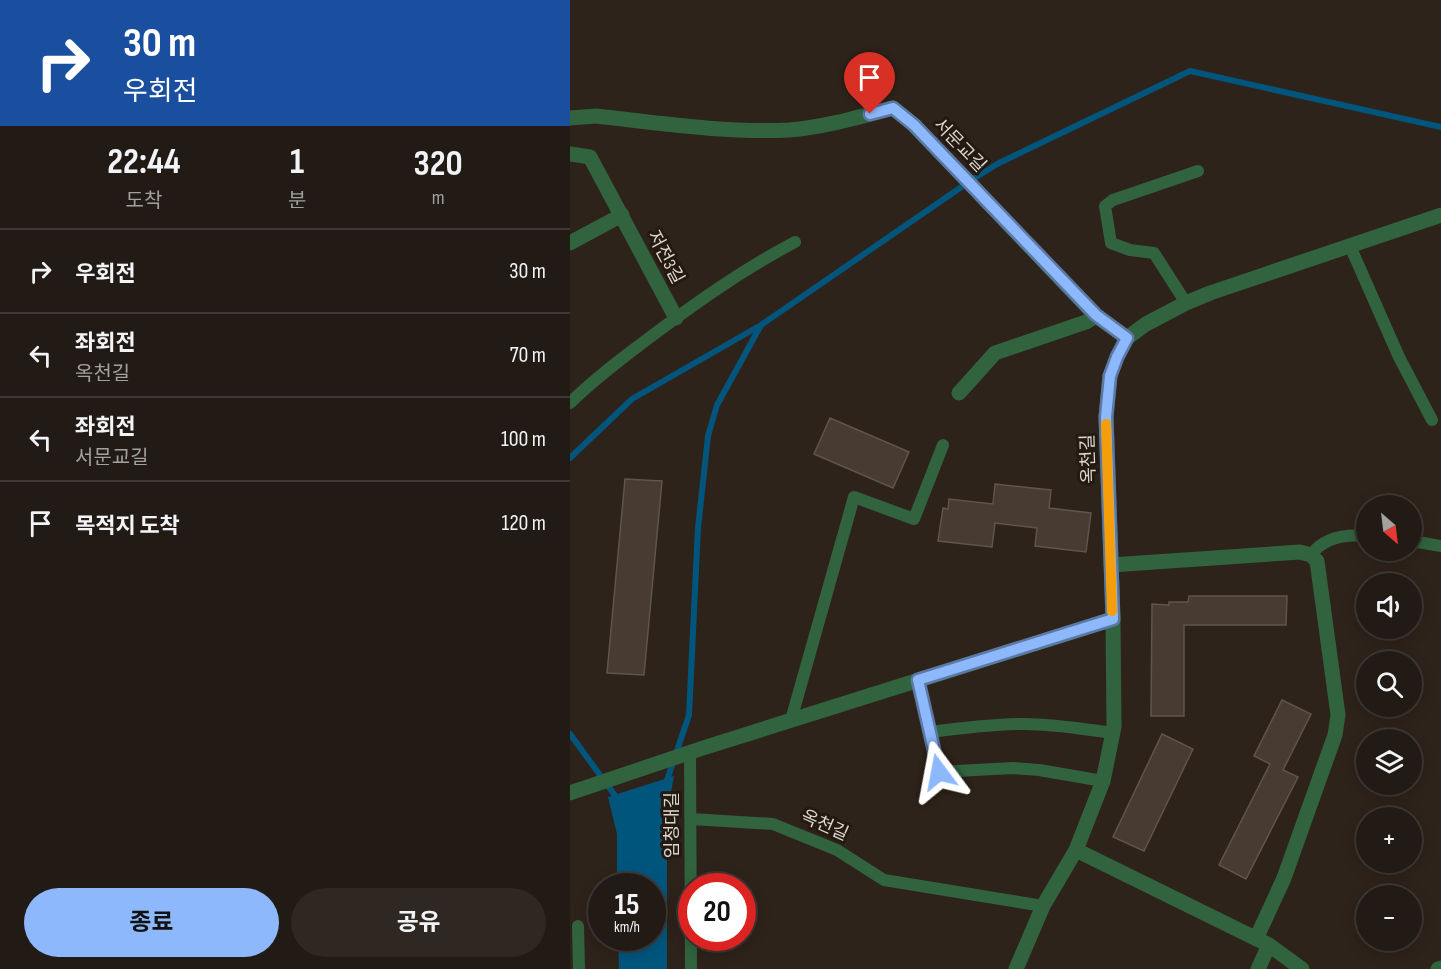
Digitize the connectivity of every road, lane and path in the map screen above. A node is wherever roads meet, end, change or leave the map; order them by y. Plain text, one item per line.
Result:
1 (570, 118) edge
2 (570, 154) edge
3 (1198, 171) dead end
4 (621, 215) junction
5 (1441, 215) edge
6 (570, 243) edge
7 (795, 243) dead end
8 (1350, 246) junction
9 (1186, 303) junction
10 (1096, 315) junction
11 (676, 318) junction
12 (1127, 338) junction
13 (959, 393) dead end
14 (570, 403) edge
15 (1432, 420) dead end
16 (943, 445) dead end
17 (1356, 535) edge
18 (1422, 543) edge
19 (1441, 546) edge
20 (1311, 555) junction
21 (1111, 565) junction
22 (1113, 619) junction
23 (918, 680) junction
24 (791, 720) junction
25 (930, 732) junction
26 (1113, 733) junction
27 (696, 750) junction
28 (1103, 781) junction
29 (575, 792) edge
30 (691, 819) junction
31 (1076, 850) junction
32 (1043, 906) junction
33 (578, 926) dead end
34 (1262, 942) junction
35 (579, 969) edge
36 (691, 969) edge
37 (1016, 969) edge
38 (1258, 969) edge
39 (1302, 969) edge

1 - 10 street, 서문교길
2 - 4 street, 저전3길
3 - 9 lane
4 - 6 street
4 - 11 street, 저전3길
5 - 8 street, 옥천길
7 - 11 lane
8 - 9 street, 옥천길
8 - 15 lane
9 - 12 street, 옥천길
10 - 12 street, 서문교길
10 - 13 street
11 - 14 lane
12 - 21 street, 옥천길
16 - 24 lane
17 - 20 lane
18 - 19 lane
20 - 21 street
20 - 34 street
21 - 22 street, 옥천길
22 - 23 street
22 - 26 street, 옥천길
23 - 24 street
23 - 25 lane
24 - 27 street
25 - 26 lane
25 - 28 lane
26 - 28 street, 옥천길
27 - 29 street
27 - 30 lane, 임청대길
28 - 31 street, 옥천길
30 - 32 lane, 옥천길
30 - 36 lane, 임청대길
31 - 32 street, 옥천길
31 - 34 street
32 - 37 street, 옥천길
33 - 35 lane
34 - 38 street
34 - 39 street

